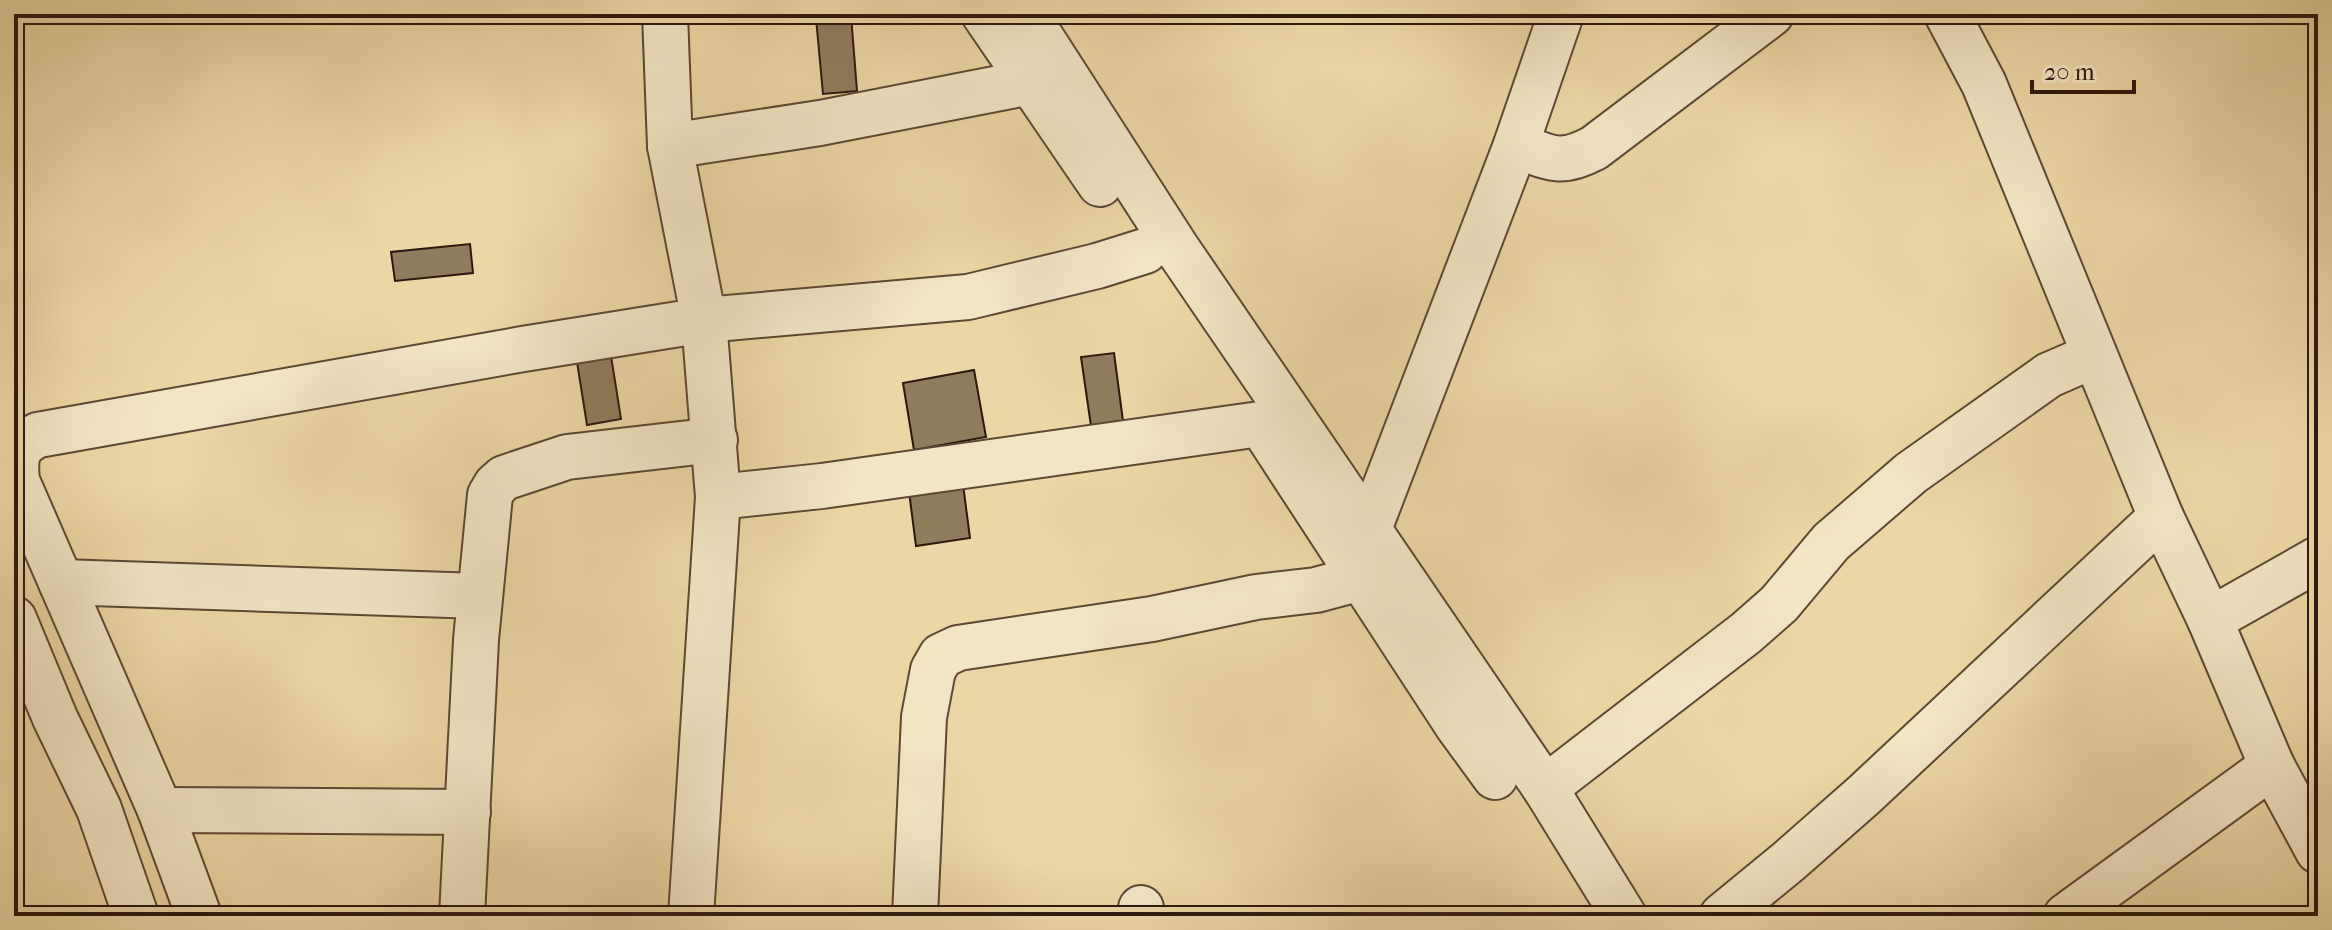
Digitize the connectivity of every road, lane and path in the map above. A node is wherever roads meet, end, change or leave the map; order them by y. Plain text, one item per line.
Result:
1 (665, 14) edge
2 (984, 14) edge
3 (1026, 14) edge
4 (1561, 14) edge
5 (1771, 14) edge
6 (1947, 14) edge
7 (1031, 82) junction
8 (1516, 145) junction
9 (670, 146) junction
10 (1145, 251) junction
11 (704, 320) junction
12 (2093, 356) junction
13 (1260, 424) junction
14 (715, 440) junction
15 (718, 497) junction
16 (2161, 517) junction
17 (1369, 529) junction
18 (2318, 559) edge
19 (1361, 578) junction
20 (61, 582) junction
21 (480, 596) junction
22 (14, 619) edge
23 (2210, 620) junction
24 (2272, 766) junction
25 (1495, 777) dead end
26 (1545, 788) junction
27 (160, 810) junction
28 (468, 812) junction
29 (2318, 851) edge
30 (136, 916) edge
31 (199, 916) edge
32 (462, 916) edge
33 (691, 916) edge
34 (915, 916) edge
35 (1624, 916) edge
36 (1722, 916) edge
37 (2066, 916) edge

1 - 9 street
2 - 7 street
3 - 17 street
4 - 8 street
5 - 8 street
6 - 12 street
7 - 9 street
7 - 10 street
8 - 17 street
9 - 11 street
10 - 11 street
10 - 13 street
11 - 14 street
11 - 20 street
12 - 16 street
12 - 26 street
13 - 15 street
13 - 19 street
14 - 15 street
14 - 21 street
15 - 33 street
16 - 23 street
16 - 36 street
17 - 26 street
18 - 23 street
19 - 25 street
19 - 34 street
20 - 21 street
20 - 27 street
21 - 28 street
22 - 30 street
23 - 24 street
24 - 29 street
24 - 37 street
26 - 35 street
27 - 28 street
27 - 31 street
28 - 32 street

